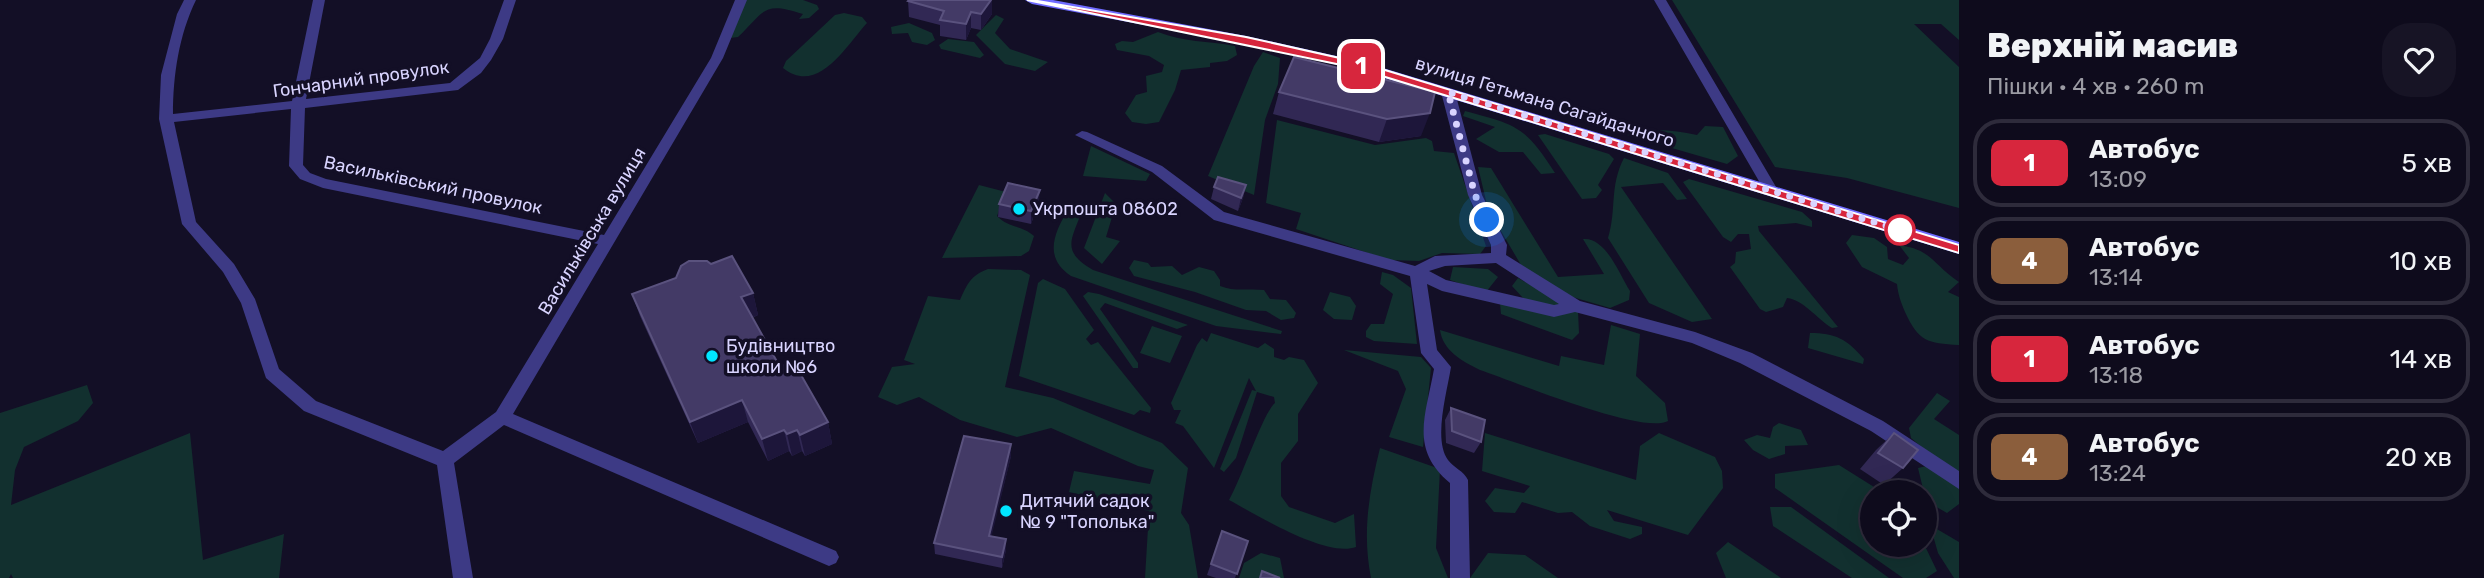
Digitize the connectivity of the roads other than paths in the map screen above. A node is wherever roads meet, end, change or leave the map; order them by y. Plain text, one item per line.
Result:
1 (190, 0) edge
2 (319, 0) edge
3 (510, 0) edge
4 (741, 0) edge
5 (1032, 0) edge
6 (1660, 0) edge
7 (1448, 92) junction
8 (298, 105) junction
9 (166, 119) junction
10 (1082, 135) dead end
11 (1773, 192) junction
12 (609, 241) junction
13 (1959, 248) edge
14 (1498, 257) junction
15 (1417, 272) junction
16 (1575, 306) junction
17 (502, 417) junction
18 (445, 460) junction
19 (1959, 481) edge
20 (830, 556) dead end
21 (463, 578) edge
22 (1460, 578) edge

1 - 9 street
2 - 8 street, Васильківський провулок
3 - 8 street, Гончарний провулок
4 - 12 street, Васильківська вулиця
5 - 7 main road, вулиця Гетьмана Сагайдачного
6 - 11 street
7 - 11 main road, вулиця Гетьмана Сагайдачного
7 - 14 street
8 - 9 street, Гончарний провулок
8 - 12 street, Васильківський провулок
9 - 18 street
10 - 15 street
11 - 13 main road, вулиця Гетьмана Сагайдачного
12 - 17 street, Васильківська вулиця
14 - 15 street
14 - 16 street
15 - 16 street
15 - 22 street
16 - 19 street
17 - 18 street, Васильківська вулиця
17 - 20 street
18 - 21 street

